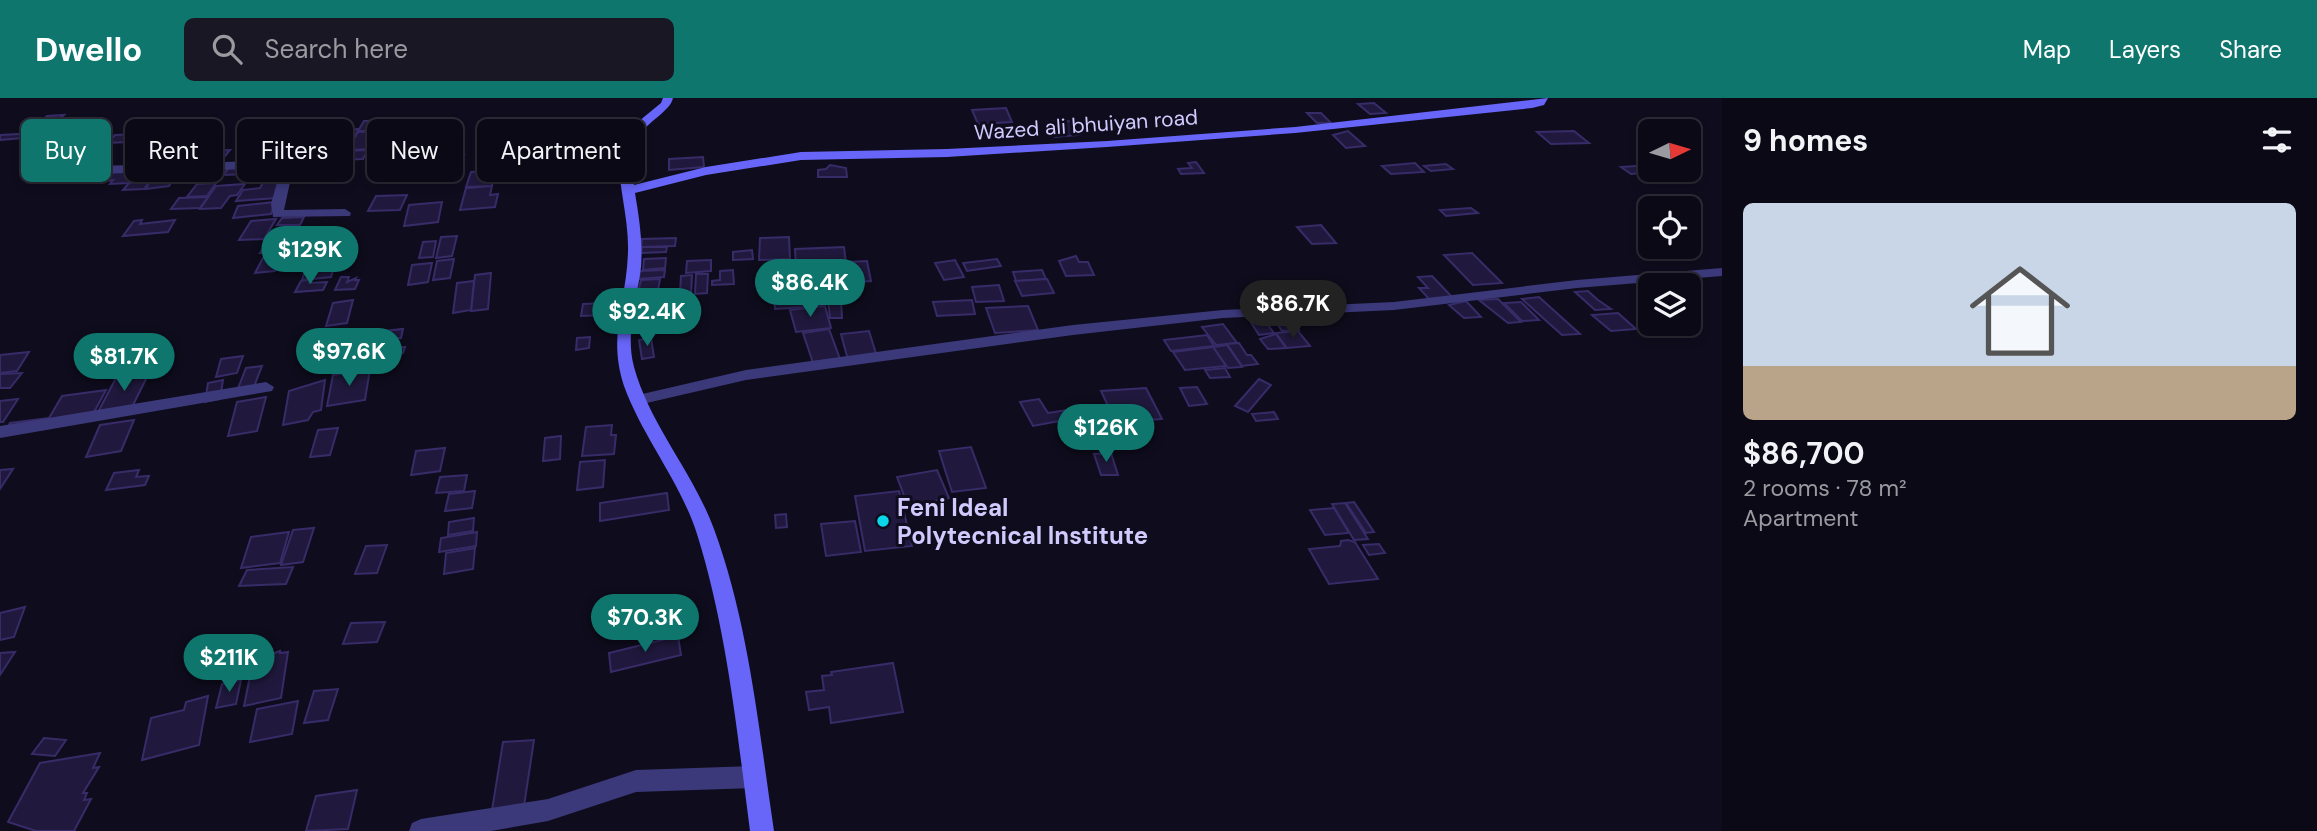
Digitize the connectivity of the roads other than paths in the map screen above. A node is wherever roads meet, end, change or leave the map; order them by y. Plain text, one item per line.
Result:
1 (668, 98) edge
2 (1543, 98) edge
3 (111, 170) edge
4 (630, 190) junction
5 (345, 213) dead end
6 (1722, 272) edge
7 (266, 387) dead end
8 (638, 400) junction
9 (0, 432) edge
10 (754, 777) junction
11 (421, 831) edge
12 (762, 831) edge

1 - 4 street
2 - 4 street, Wazed ali bhuiyan road
3 - 5 street
4 - 8 street
6 - 8 street
7 - 9 street
8 - 10 street
10 - 11 street
10 - 12 street

